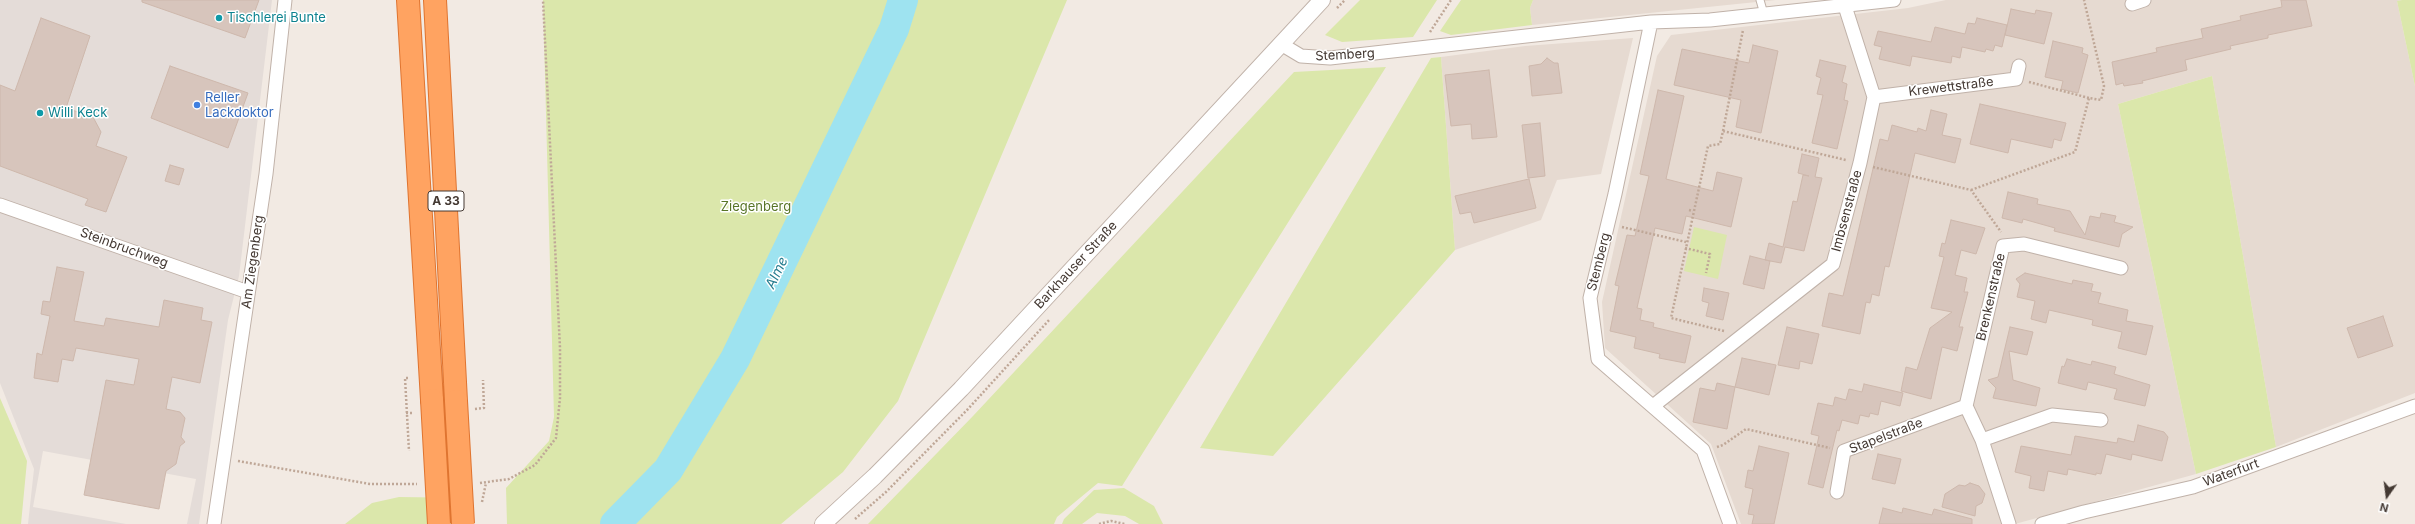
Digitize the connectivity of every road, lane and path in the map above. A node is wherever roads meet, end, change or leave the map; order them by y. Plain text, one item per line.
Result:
1 (285, 0) edge
2 (408, 0) edge
3 (436, 0) edge
4 (543, 0) edge
5 (1322, 0) edge
6 (1451, 0) edge
7 (1760, 0) edge
8 (1894, 0) edge
9 (2084, 0) edge
10 (2144, 0) edge
11 (1844, 3) edge
12 (2132, 4) dead end
13 (1764, 14) junction
14 (1746, 16) junction
15 (1651, 22) junction
16 (1281, 44) junction
17 (1420, 49) junction
18 (2018, 72) joint
19 (1874, 97) junction
20 (2089, 98) junction
21 (1723, 131) junction
22 (1860, 163) junction
23 (1971, 190) junction
24 (0, 204) edge
25 (1689, 210) dead end
26 (1693, 211) junction
27 (1609, 223) junction
28 (1686, 242) junction
29 (2003, 246) junction
30 (1685, 248) junction
31 (2121, 268) dead end
32 (1706, 273) dead end
33 (248, 292) junction
34 (1744, 336) junction
35 (408, 378) dead end
36 (483, 380) dead end
37 (1652, 406) junction
38 (1966, 406) junction
39 (2415, 406) edge
40 (484, 408) dead end
41 (2101, 420) dead end
42 (1982, 440) junction
43 (1703, 450) junction
44 (409, 451) dead end
45 (1844, 451) junction
46 (224, 458) junction
47 (478, 483) dead end
48 (424, 484) dead end
49 (1837, 492) dead end
50 (214, 524) edge
51 (439, 524) edge
52 (463, 524) edge
53 (823, 524) edge
54 (1099, 524) edge
55 (1125, 524) edge
56 (1730, 524) edge
57 (2009, 524) edge
58 (2042, 524) edge

1 - 33 street, Am Ziegenberg
2 - 51 highway, A 33, bridge
3 - 52 highway, A 33, bridge
4 - 47 path
5 - 16 street, Barkhauser Straße
6 - 17 path
7 - 13 lane
8 - 11 street, Stemberg
9 - 20 path
10 - 12 street
11 - 13 street, Stemberg
11 - 19 street, Imbsenstraße
13 - 14 street, Stemberg
14 - 15 street, Stemberg
14 - 21 path
15 - 17 street, Stemberg
15 - 27 street, Stemberg
16 - 17 street, Stemberg
16 - 53 street, Barkhauser Straße
18 - 19 street, Krewettstraße
18 - 20 path
19 - 22 street, Imbsenstraße
20 - 23 path
21 - 22 path
21 - 26 path
22 - 23 path
22 - 34 street, Imbsenstraße
23 - 29 path
24 - 33 street, Steinbruchweg
25 - 26 path
26 - 28 path
27 - 28 path
27 - 37 street, Stemberg
28 - 30 path
29 - 31 street, Brenkenstraße
29 - 38 street, Brenkenstraße
30 - 32 path
30 - 34 path
33 - 46 street, Am Ziegenberg
34 - 37 street, Imbsenstraße
35 - 44 path
36 - 40 path
37 - 43 street, Stemberg
38 - 42 street
38 - 45 street, Stapelstraße
39 - 58 street, Waterfurt
41 - 42 street
42 - 57 street
43 - 45 path
43 - 56 street, Stemberg
45 - 49 street, Stapelstraße
46 - 48 path
46 - 50 street, Am Ziegenberg
54 - 55 path

